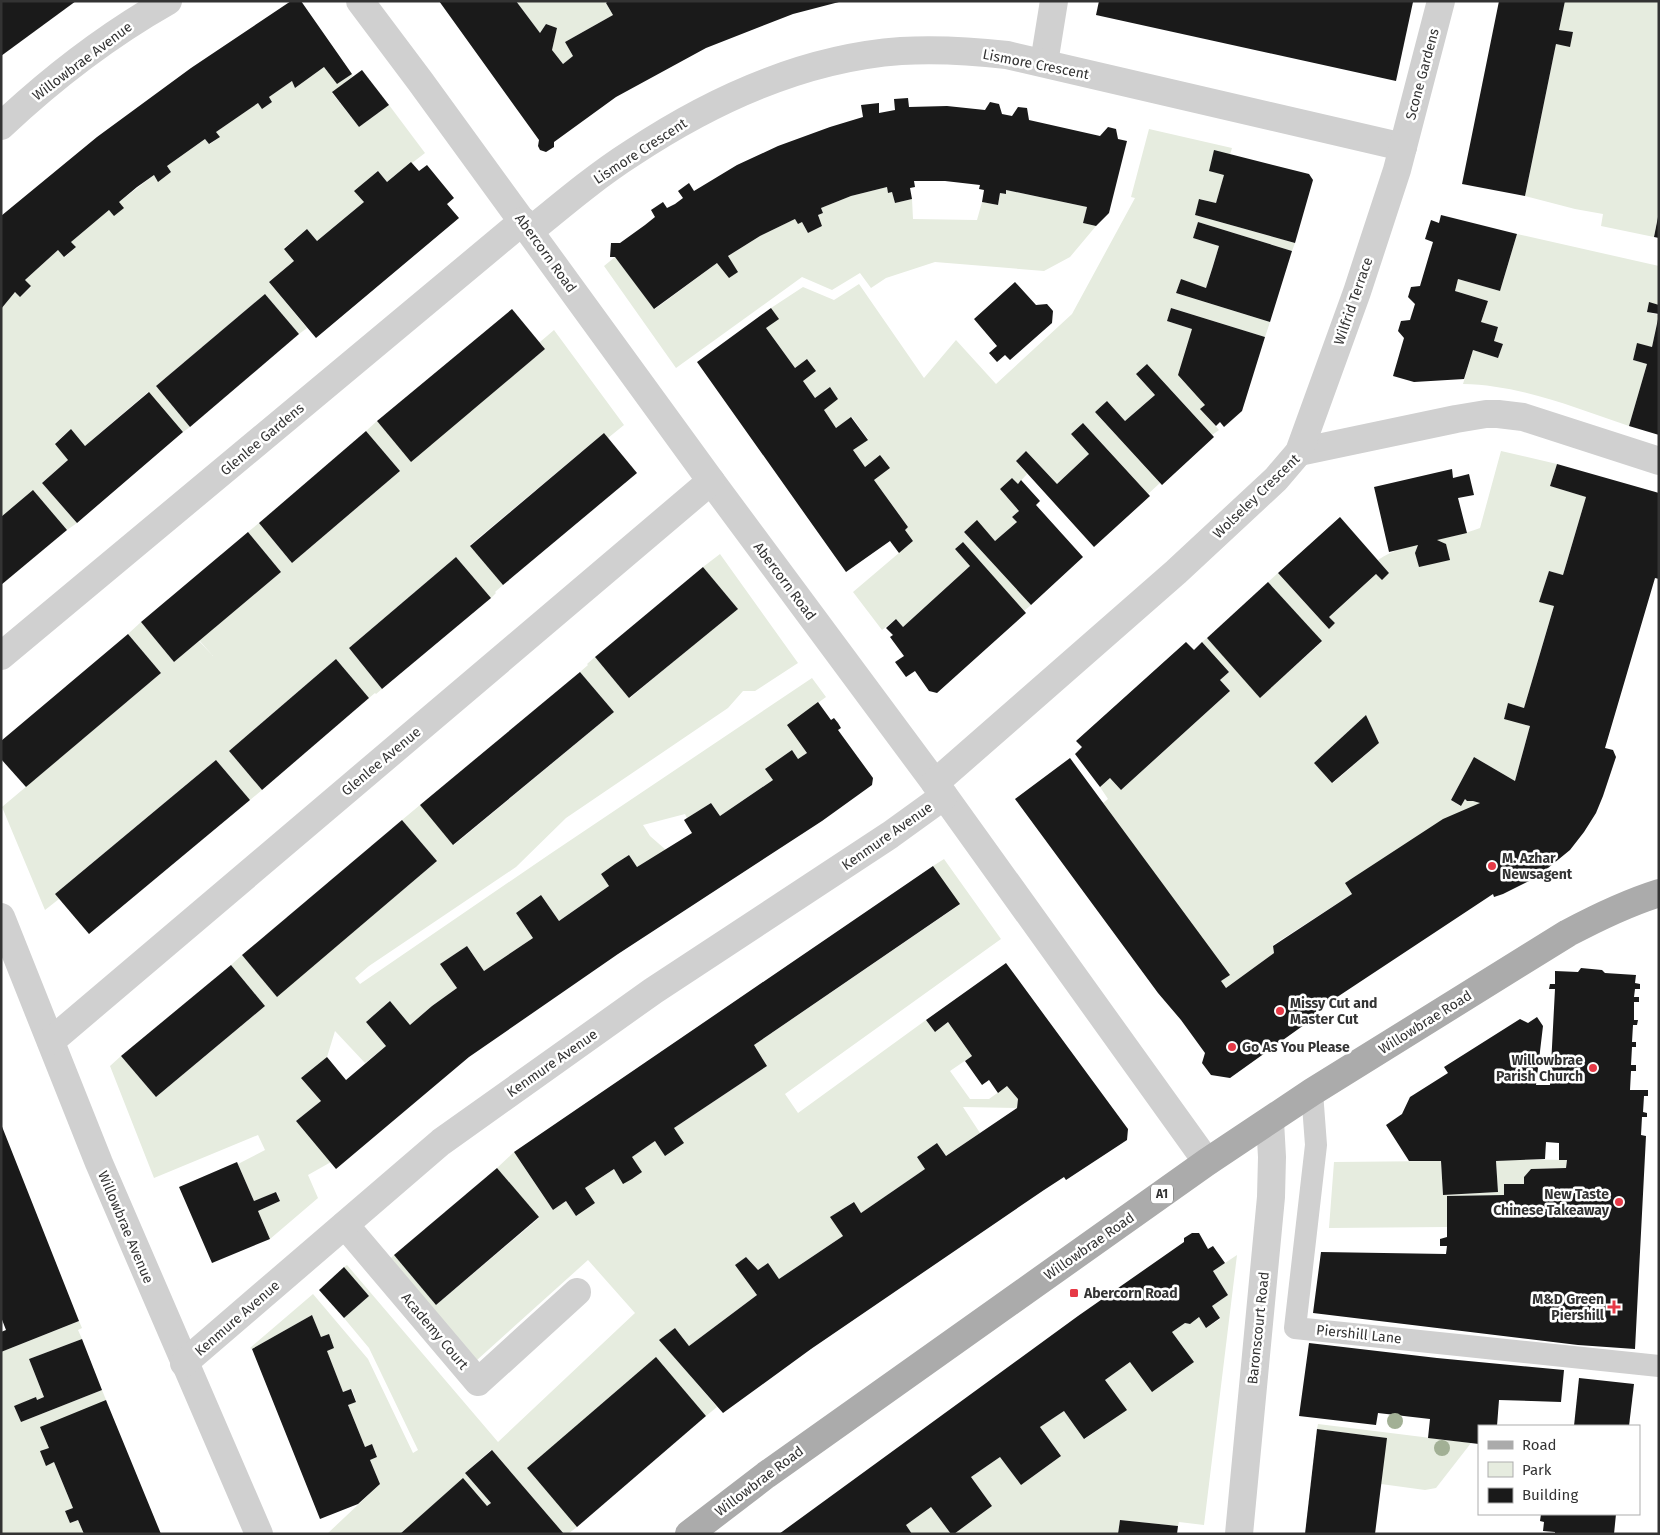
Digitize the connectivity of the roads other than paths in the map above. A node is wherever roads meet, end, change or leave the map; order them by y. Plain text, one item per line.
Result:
1 (168, 1) edge
2 (360, 1) edge
3 (1054, 1) edge
4 (1441, 1) edge
5 (1044, 63) junction
6 (1, 126) edge
7 (1403, 147) junction
8 (526, 226) junction
9 (1299, 452) junction
10 (1659, 461) edge
11 (711, 481) junction
12 (1, 656) edge
13 (940, 790) junction
14 (1659, 893) edge
15 (1, 917) edge
16 (51, 1041) junction
17 (1312, 1092) junction
18 (1270, 1121) junction
19 (1207, 1162) junction
20 (346, 1225) junction
21 (577, 1292) dead end
22 (184, 1363) junction
23 (1659, 1366) edge
24 (258, 1534) edge
25 (689, 1534) edge
26 (1239, 1534) edge

1 - 6 street, Willowbrae Avenue
2 - 8 street, Abercorn Road
3 - 5 street
4 - 7 street, Scone Gardens
5 - 7 street, Lismore Crescent
5 - 8 street, Lismore Crescent
7 - 9 street, Wilfrid Terrace
8 - 11 street, Abercorn Road
8 - 12 street, Glenlee Gardens
9 - 10 street, Wolseley Crescent
9 - 13 street, Wolseley Crescent
11 - 13 street, Abercorn Road
11 - 16 street, Glenlee Avenue
13 - 19 street, Abercorn Road
13 - 20 street, Kenmure Avenue
14 - 17 main road, Willowbrae Road / A1
15 - 16 street, Willowbrae Avenue
16 - 22 street, Willowbrae Avenue
17 - 18 main road, Willowbrae Road / A1
17 - 23 lane, Piershill Lane
18 - 19 main road, Willowbrae Road / A1
18 - 26 street, Baronscourt Road
19 - 25 main road, Willowbrae Road / A1
20 - 21 street, Academy Court
20 - 22 street, Kenmure Avenue
22 - 24 street, Willowbrae Avenue

